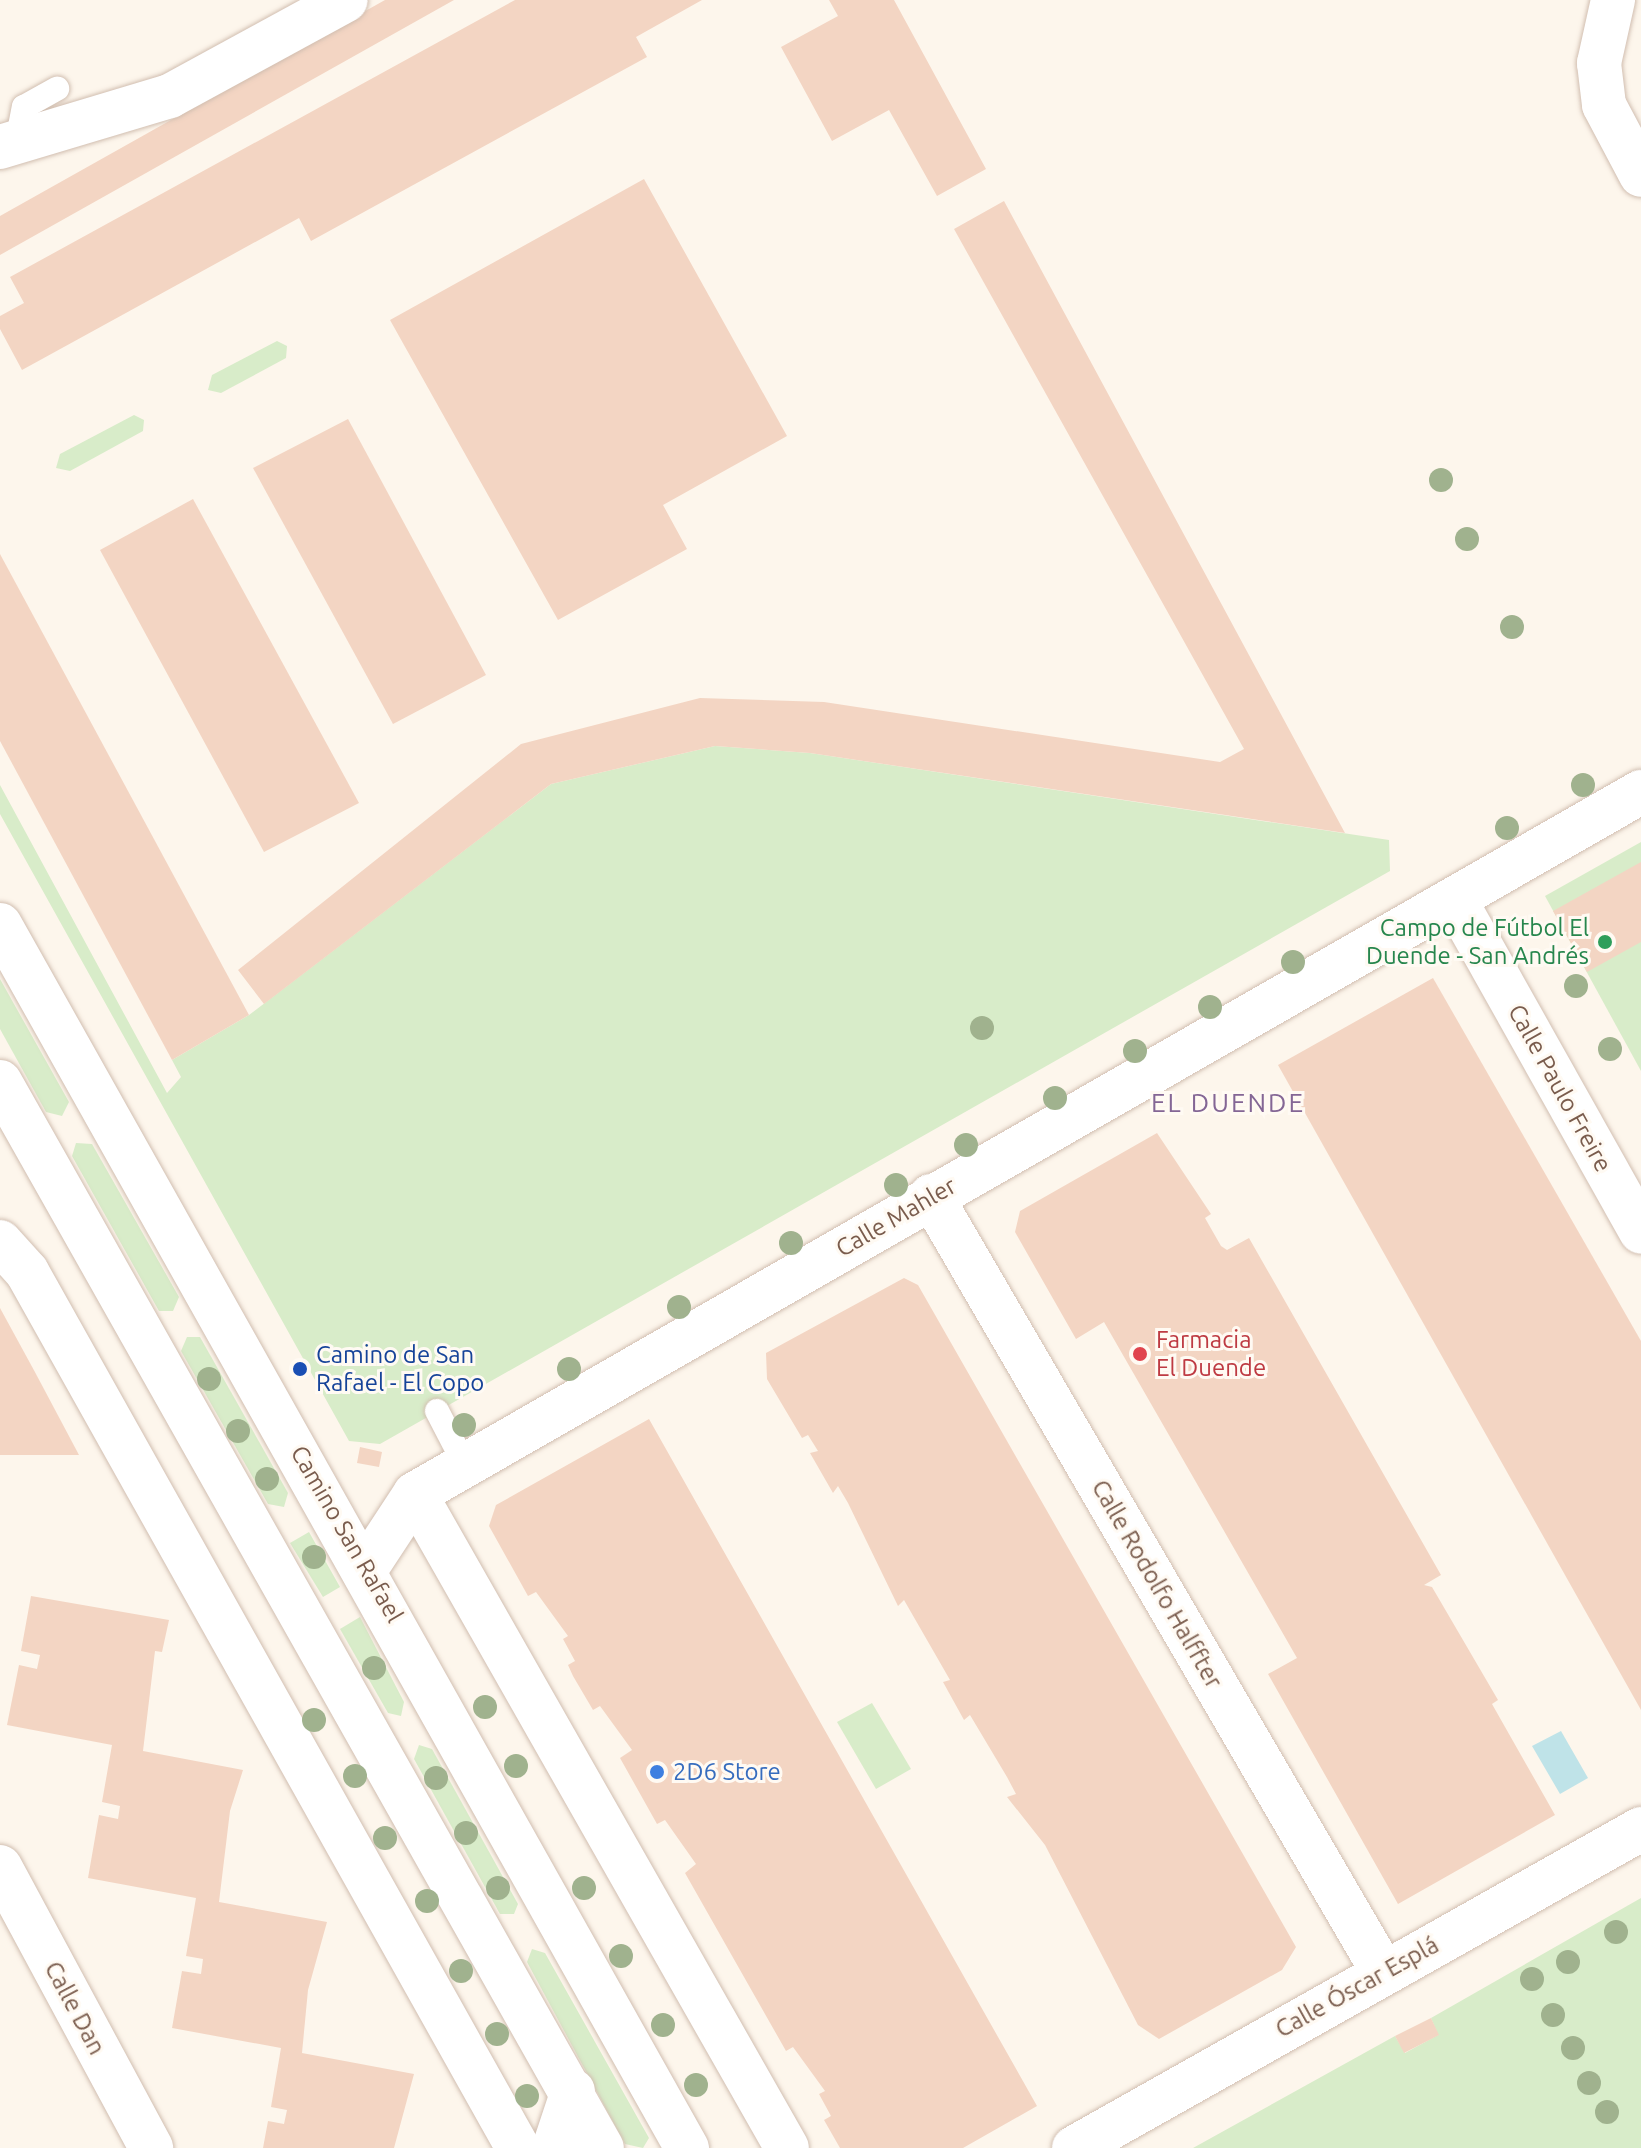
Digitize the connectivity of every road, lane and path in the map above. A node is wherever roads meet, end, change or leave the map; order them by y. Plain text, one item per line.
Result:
1 (346, 0) edge
2 (1613, 0) edge
3 (57, 89) dead end
4 (8, 144) edge
5 (1641, 175) edge
6 (1641, 792) edge
7 (1456, 902) junction
8 (0, 925) edge
9 (0, 1082) edge
10 (931, 1196) junction
11 (1641, 1232) edge
12 (0, 1242) edge
13 (437, 1411) dead end
14 (465, 1465) junction
15 (415, 1494) junction
16 (367, 1567) junction
17 (1641, 1829) edge
18 (0, 1867) edge
19 (1383, 1972) junction
20 (573, 2091) junction
21 (151, 2148) edge
22 (518, 2148) edge
23 (554, 2148) edge
24 (602, 2148) edge
25 (687, 2148) edge
26 (787, 2148) edge
27 (1074, 2148) edge

1 - 4 street
2 - 5 street
3 - 4 lane
6 - 7 street, Calle Mahler
7 - 10 street, Calle Mahler
7 - 11 street, Calle Paulo Freire
8 - 16 street, Camino San Rafael
9 - 20 street
10 - 14 street, Calle Mahler
10 - 19 street, Calle Rodolfo Halffter
12 - 22 street
13 - 14 lane
14 - 15 street, Calle Mahler
15 - 16 street, Calle Mahler
15 - 26 street
16 - 25 street, Camino San Rafael
17 - 19 street, Calle Óscar Esplá
18 - 21 street, Calle Dan
19 - 27 street, Calle Óscar Esplá
20 - 23 street
20 - 24 street

